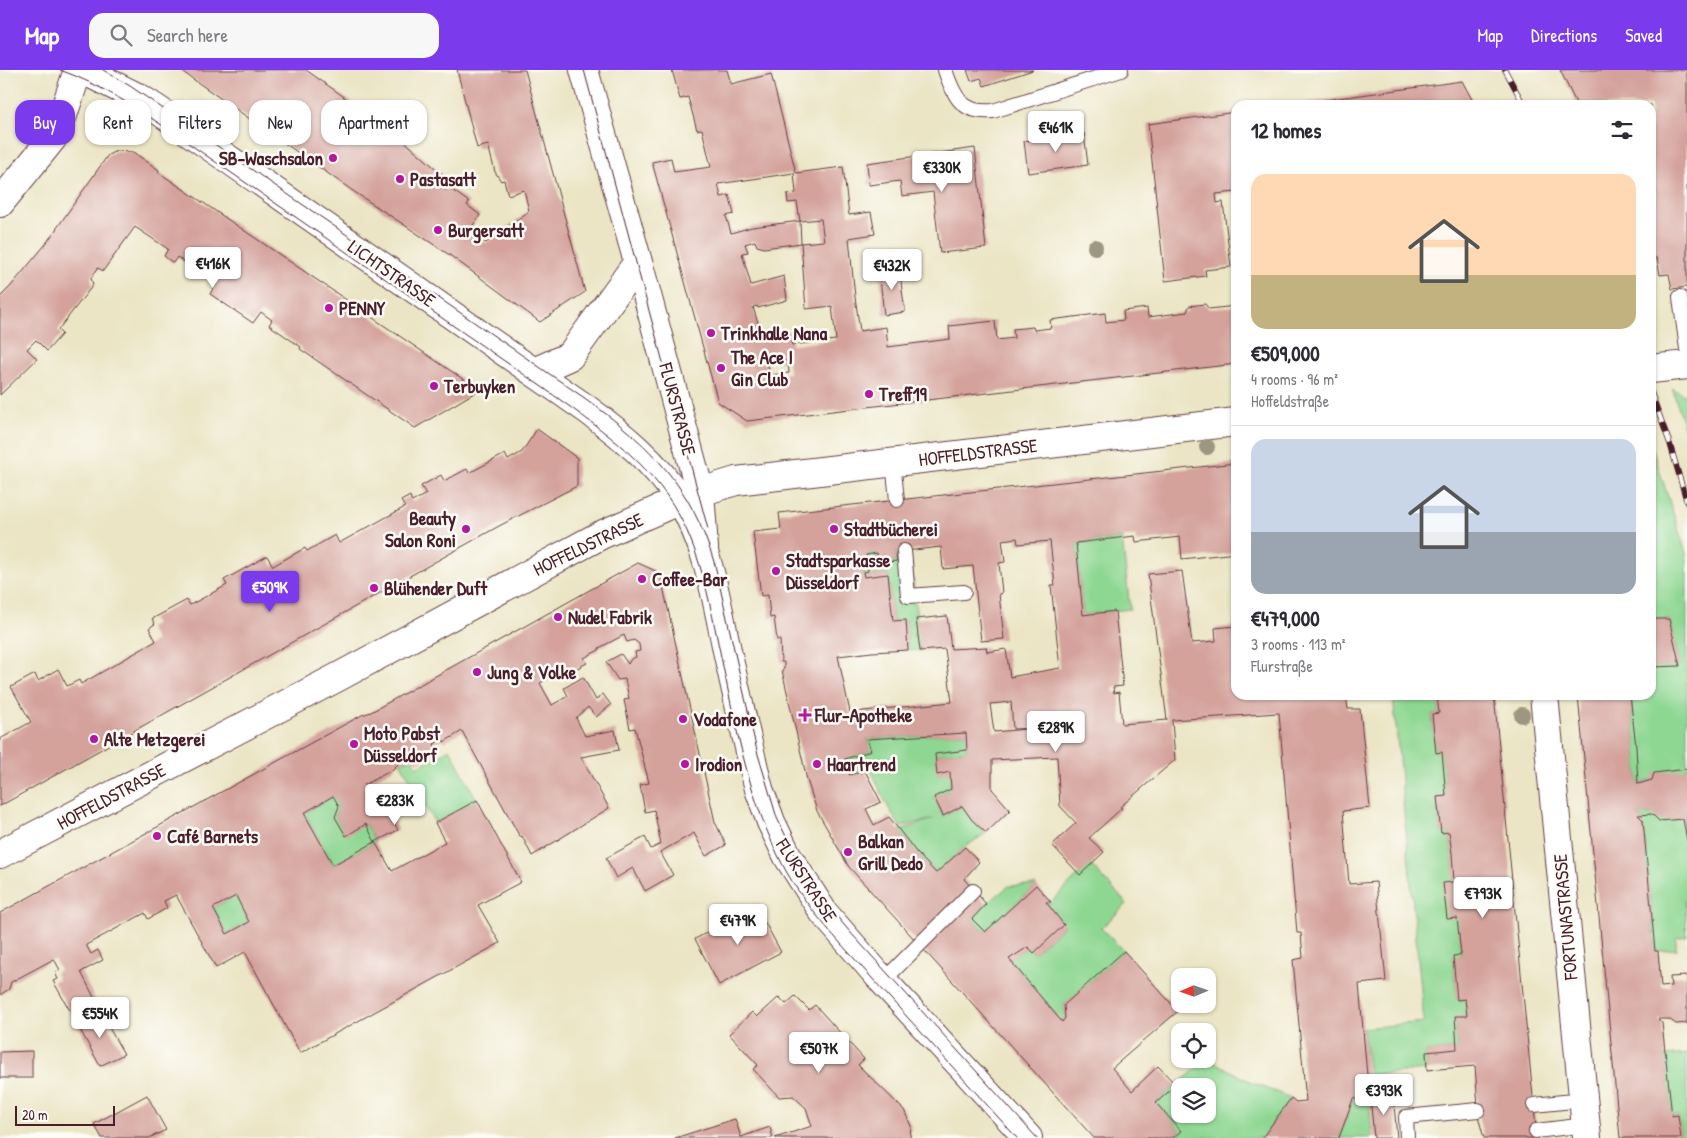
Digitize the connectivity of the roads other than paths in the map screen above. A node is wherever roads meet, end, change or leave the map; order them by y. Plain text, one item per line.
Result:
1 (78, 70) edge
2 (83, 70) edge
3 (584, 70) edge
4 (945, 70) edge
5 (1120, 70) edge
6 (0, 203) edge
7 (638, 262) junction
8 (1680, 297) dead end
9 (1687, 349) edge
10 (1687, 365) edge
11 (1656, 368) edge
12 (534, 372) junction
13 (1231, 423) edge
14 (893, 462) junction
15 (690, 496) junction
16 (897, 500) dead end
17 (904, 551) dead end
18 (964, 592) dead end
19 (1544, 700) edge
20 (0, 854) edge
21 (974, 892) dead end
22 (883, 981) junction
23 (1534, 1105) dead end
24 (1478, 1110) dead end
25 (1585, 1121) edge
26 (1536, 1131) dead end
27 (1028, 1138) edge
28 (1407, 1138) edge

1 - 6 street
2 - 12 street, LICHTSTRASSE
3 - 7 street, FLURSTRASSE
4 - 5 lane
7 - 12 street
7 - 15 street, FLURSTRASSE
8 - 9 lane
10 - 11 street
12 - 15 street, LICHTSTRASSE
13 - 14 street, HOFFELDSTRASSE
14 - 15 street, HOFFELDSTRASSE
14 - 16 lane
15 - 20 street, HOFFELDSTRASSE
15 - 22 street, FLURSTRASSE
17 - 18 lane
19 - 25 street, FORTUNASTRASSE
21 - 22 lane
22 - 27 street, FLURSTRASSE
23 - 25 lane
24 - 28 lane
25 - 26 lane

